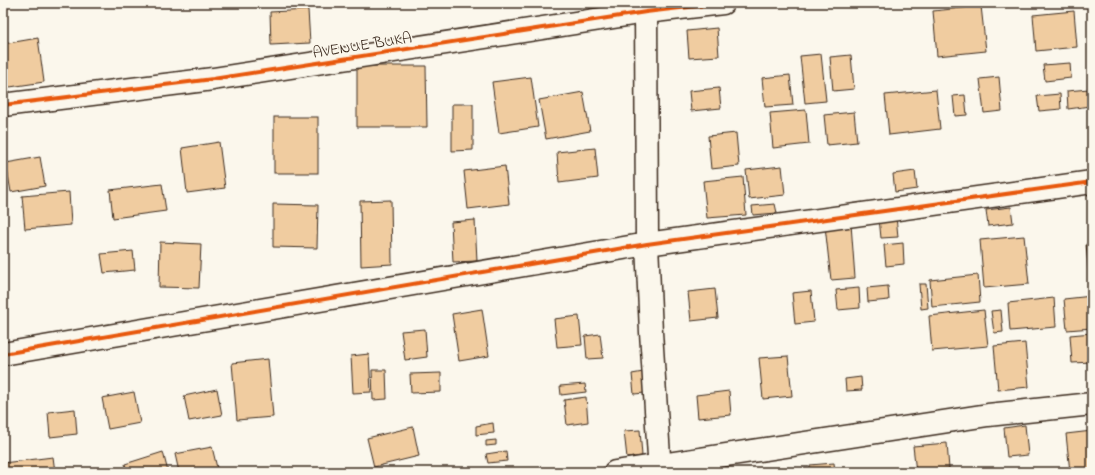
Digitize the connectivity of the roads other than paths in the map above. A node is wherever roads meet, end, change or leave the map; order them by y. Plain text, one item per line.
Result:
1 (723, 3) edge
2 (646, 8) edge
3 (3, 105) edge
4 (1092, 182) edge
5 (647, 244) junction
6 (3, 354) edge
7 (1092, 404) edge
8 (660, 469) edge
9 (615, 472) edge

1 - 2 street, AVENUE BUKA
2 - 3 street, AVENUE BUKA
2 - 5 street
4 - 5 street
5 - 6 street
5 - 8 street
7 - 8 street
8 - 9 street

